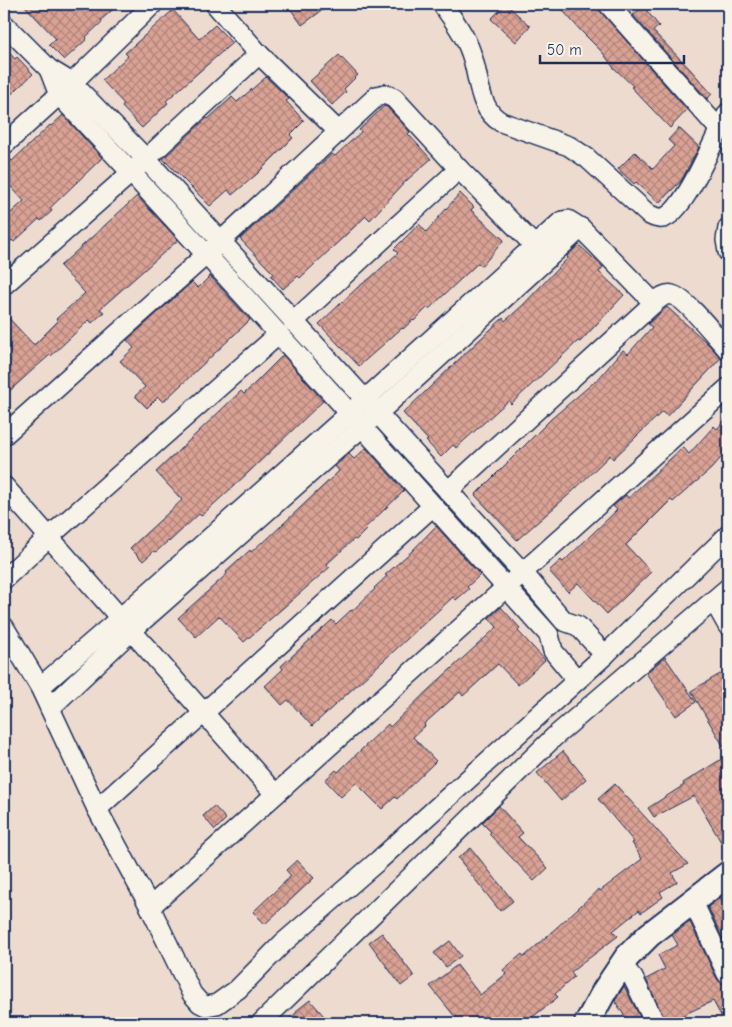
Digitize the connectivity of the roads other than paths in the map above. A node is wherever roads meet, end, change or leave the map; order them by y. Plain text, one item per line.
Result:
1 (153, 4) edge
2 (215, 4) edge
3 (442, 4) edge
4 (608, 4) edge
5 (4, 24) edge
6 (259, 54) junction
7 (66, 89) junction
8 (723, 121) edge
9 (338, 131) junction
10 (4, 145) edge
11 (146, 159) junction
12 (459, 169) junction
13 (132, 172) junction
14 (581, 228) junction
15 (728, 228) edge
16 (534, 246) junction
17 (214, 248) junction
18 (728, 252) edge
19 (4, 285) edge
20 (654, 303) junction
21 (293, 322) junction
22 (280, 334) junction
23 (728, 350) edge
24 (728, 388) edge
25 (371, 406) junction
26 (356, 421) junction
27 (4, 435) edge
28 (4, 486) edge
29 (448, 491) junction
30 (433, 506) junction
31 (728, 535) edge
32 (49, 537) junction
33 (523, 573) junction
34 (4, 580) edge
35 (506, 588) junction
36 (728, 588) edge
37 (714, 601) junction
38 (564, 621) junction
39 (125, 625) junction
40 (728, 626) edge
41 (4, 627) edge
42 (548, 635) junction
43 (605, 655) junction
44 (577, 680) junction
45 (40, 687) junction
46 (50, 708) junction
47 (203, 712) junction
48 (275, 794) junction
49 (97, 809) junction
50 (728, 874) edge
51 (693, 902) junction
52 (150, 907) junction
53 (622, 965) junction
54 (727, 974) edge
55 (261, 1023) edge
56 (587, 1023) edge
57 (655, 1023) edge

1 - 7 street
2 - 6 street
3 - 8 street
4 - 8 street
5 - 7 street
6 - 9 street
6 - 11 street
7 - 10 street
7 - 11 street
7 - 13 street
9 - 12 street
9 - 17 street
11 - 13 street
11 - 17 street
12 - 16 street
12 - 21 street
13 - 17 street
13 - 19 street
14 - 16 street
14 - 20 street
14 - 25 street
15 - 18 street
16 - 25 street
17 - 21 street
17 - 22 street
17 - 27 street
20 - 23 street
20 - 29 street
21 - 25 street
22 - 26 street
22 - 32 street
24 - 33 street
25 - 26 street
25 - 29 street
26 - 30 street
26 - 39 street
28 - 32 street
29 - 33 street
30 - 35 street
30 - 47 street
31 - 43 street
32 - 34 street
32 - 39 street
33 - 35 street
33 - 38 street
35 - 42 street
35 - 48 street
36 - 37 street
37 - 40 street
37 - 55 street
38 - 42 street
38 - 43 street
39 - 45 street
39 - 46 street
39 - 47 street
41 - 45 street
42 - 44 street
43 - 44 street
44 - 52 street
45 - 46 street
46 - 49 street
47 - 48 street
47 - 49 street
48 - 52 street
49 - 52 street
50 - 51 street
51 - 53 street
51 - 54 street
53 - 56 street
53 - 57 street

